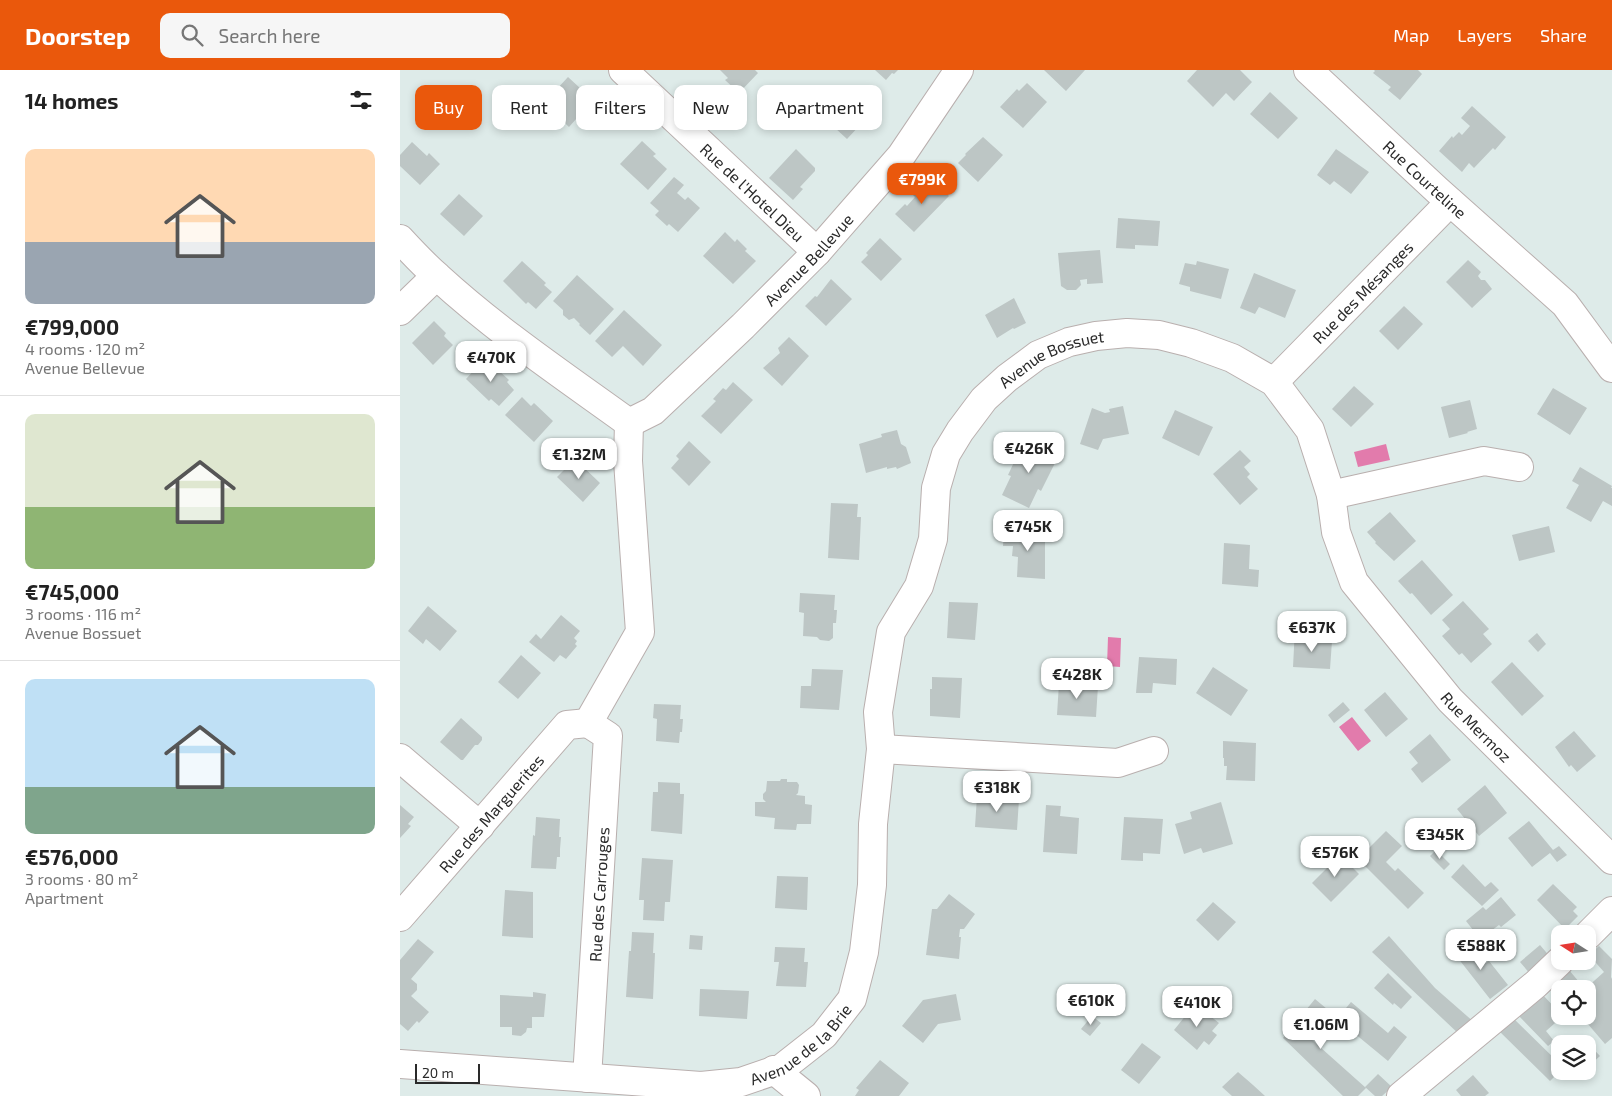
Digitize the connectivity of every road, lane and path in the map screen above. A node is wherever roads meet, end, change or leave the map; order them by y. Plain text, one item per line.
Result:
1 (623, 70) edge
2 (959, 70) edge
3 (1308, 70) edge
4 (1450, 202) junction
5 (400, 239) edge
6 (817, 252) junction
7 (436, 276) junction
8 (400, 311) edge
9 (1612, 368) edge
10 (1274, 382) junction
11 (629, 423) junction
12 (1519, 466) dead end
13 (1331, 495) junction
14 (1354, 582) joint
15 (588, 723) junction
16 (882, 749) junction
17 (1154, 751) dead end
18 (400, 758) edge
19 (480, 826) junction
20 (1612, 860) edge
21 (1612, 911) edge
22 (400, 917) edge
23 (1596, 927) edge
24 (1551, 970) edge
25 (400, 1064) edge
26 (774, 1070) junction
27 (588, 1078) junction
28 (701, 1091) edge
29 (1406, 1095) edge
30 (806, 1096) edge

1 - 6 street, Rue de l'Hotel Dieu
2 - 6 street, Avenue Bellevue
3 - 4 street, Rue Courteline
4 - 9 street, Rue Courteline
4 - 10 street, Rue des Mésanges
5 - 7 street
6 - 11 street, Avenue Bellevue
7 - 8 street
7 - 11 street
10 - 13 street, Avenue Bossuet
10 - 16 street, Avenue Bossuet
11 - 15 street
12 - 13 street
13 - 14 street, Avenue Bossuet
14 - 20 street, Rue Mermoz
15 - 19 street, Rue des Marguerites
15 - 27 street, Rue des Carrouges
16 - 17 street
16 - 26 street, Avenue de la Brie
18 - 19 street
19 - 22 street, Rue des Marguerites
21 - 23 street
24 - 29 street
25 - 27 street, Avenue de la Brie
26 - 28 street, Avenue de la Brie
26 - 30 street
27 - 28 street, Avenue de la Brie

